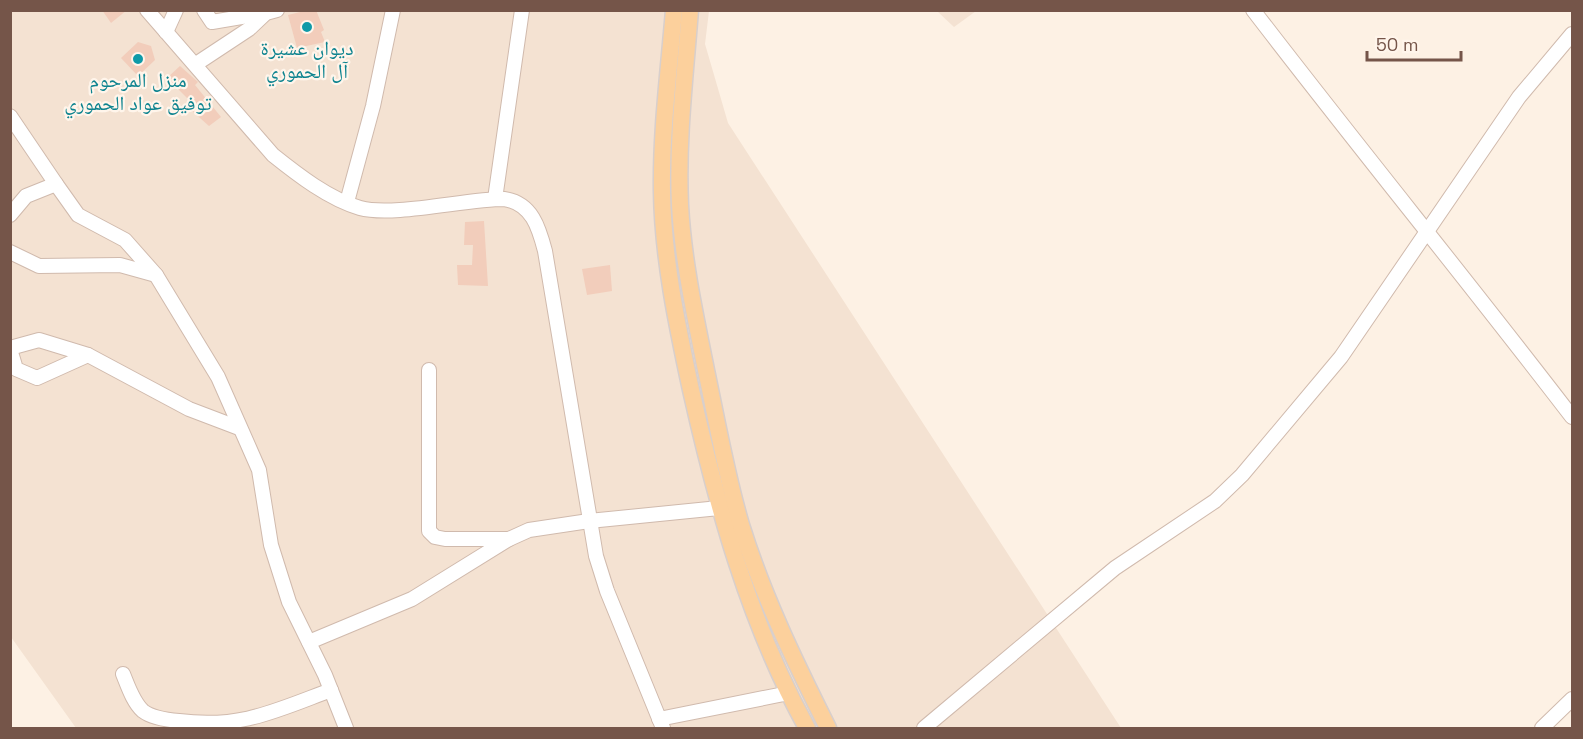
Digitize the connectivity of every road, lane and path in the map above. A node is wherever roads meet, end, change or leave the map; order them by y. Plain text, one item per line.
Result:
1 (147, 10) edge
2 (176, 10) edge
3 (204, 10) edge
4 (393, 10) edge
5 (522, 10) edge
6 (674, 10) edge
7 (690, 10) edge
8 (1253, 10) edge
9 (272, 12) edge
10 (166, 32) junction
11 (1572, 34) edge
12 (196, 64) junction
13 (10, 116) edge
14 (56, 184) junction
15 (495, 199) junction
16 (346, 202) junction
17 (10, 215) edge
18 (1428, 232) junction
19 (10, 252) edge
20 (156, 274) junction
21 (10, 349) edge
22 (88, 355) junction
23 (429, 370) dead end
24 (1572, 417) edge
25 (239, 428) junction
26 (719, 508) junction
27 (589, 521) junction
28 (509, 539) junction
29 (309, 642) junction
30 (123, 674) dead end
31 (331, 690) junction
32 (789, 693) junction
33 (1572, 699) edge
34 (661, 724) edge
35 (346, 729) edge
36 (807, 729) edge
37 (828, 729) edge
38 (924, 729) edge
39 (1542, 729) edge

1 - 10 street
2 - 10 street
3 - 9 street
4 - 16 street
5 - 15 street
6 - 26 main road
7 - 37 main road
8 - 18 street
9 - 12 street
10 - 12 street
11 - 18 street
12 - 16 street
13 - 14 street
14 - 17 street
14 - 20 street
15 - 16 street
15 - 27 street
18 - 24 street
18 - 38 street
19 - 20 street
20 - 25 street
21 - 22 street
21 - 22 street
22 - 25 street
23 - 28 street
25 - 29 street
26 - 27 street
26 - 32 main road
27 - 28 street
27 - 34 street
28 - 29 street
29 - 31 street
30 - 31 street
31 - 35 street
32 - 34 street
32 - 36 main road
33 - 39 street

